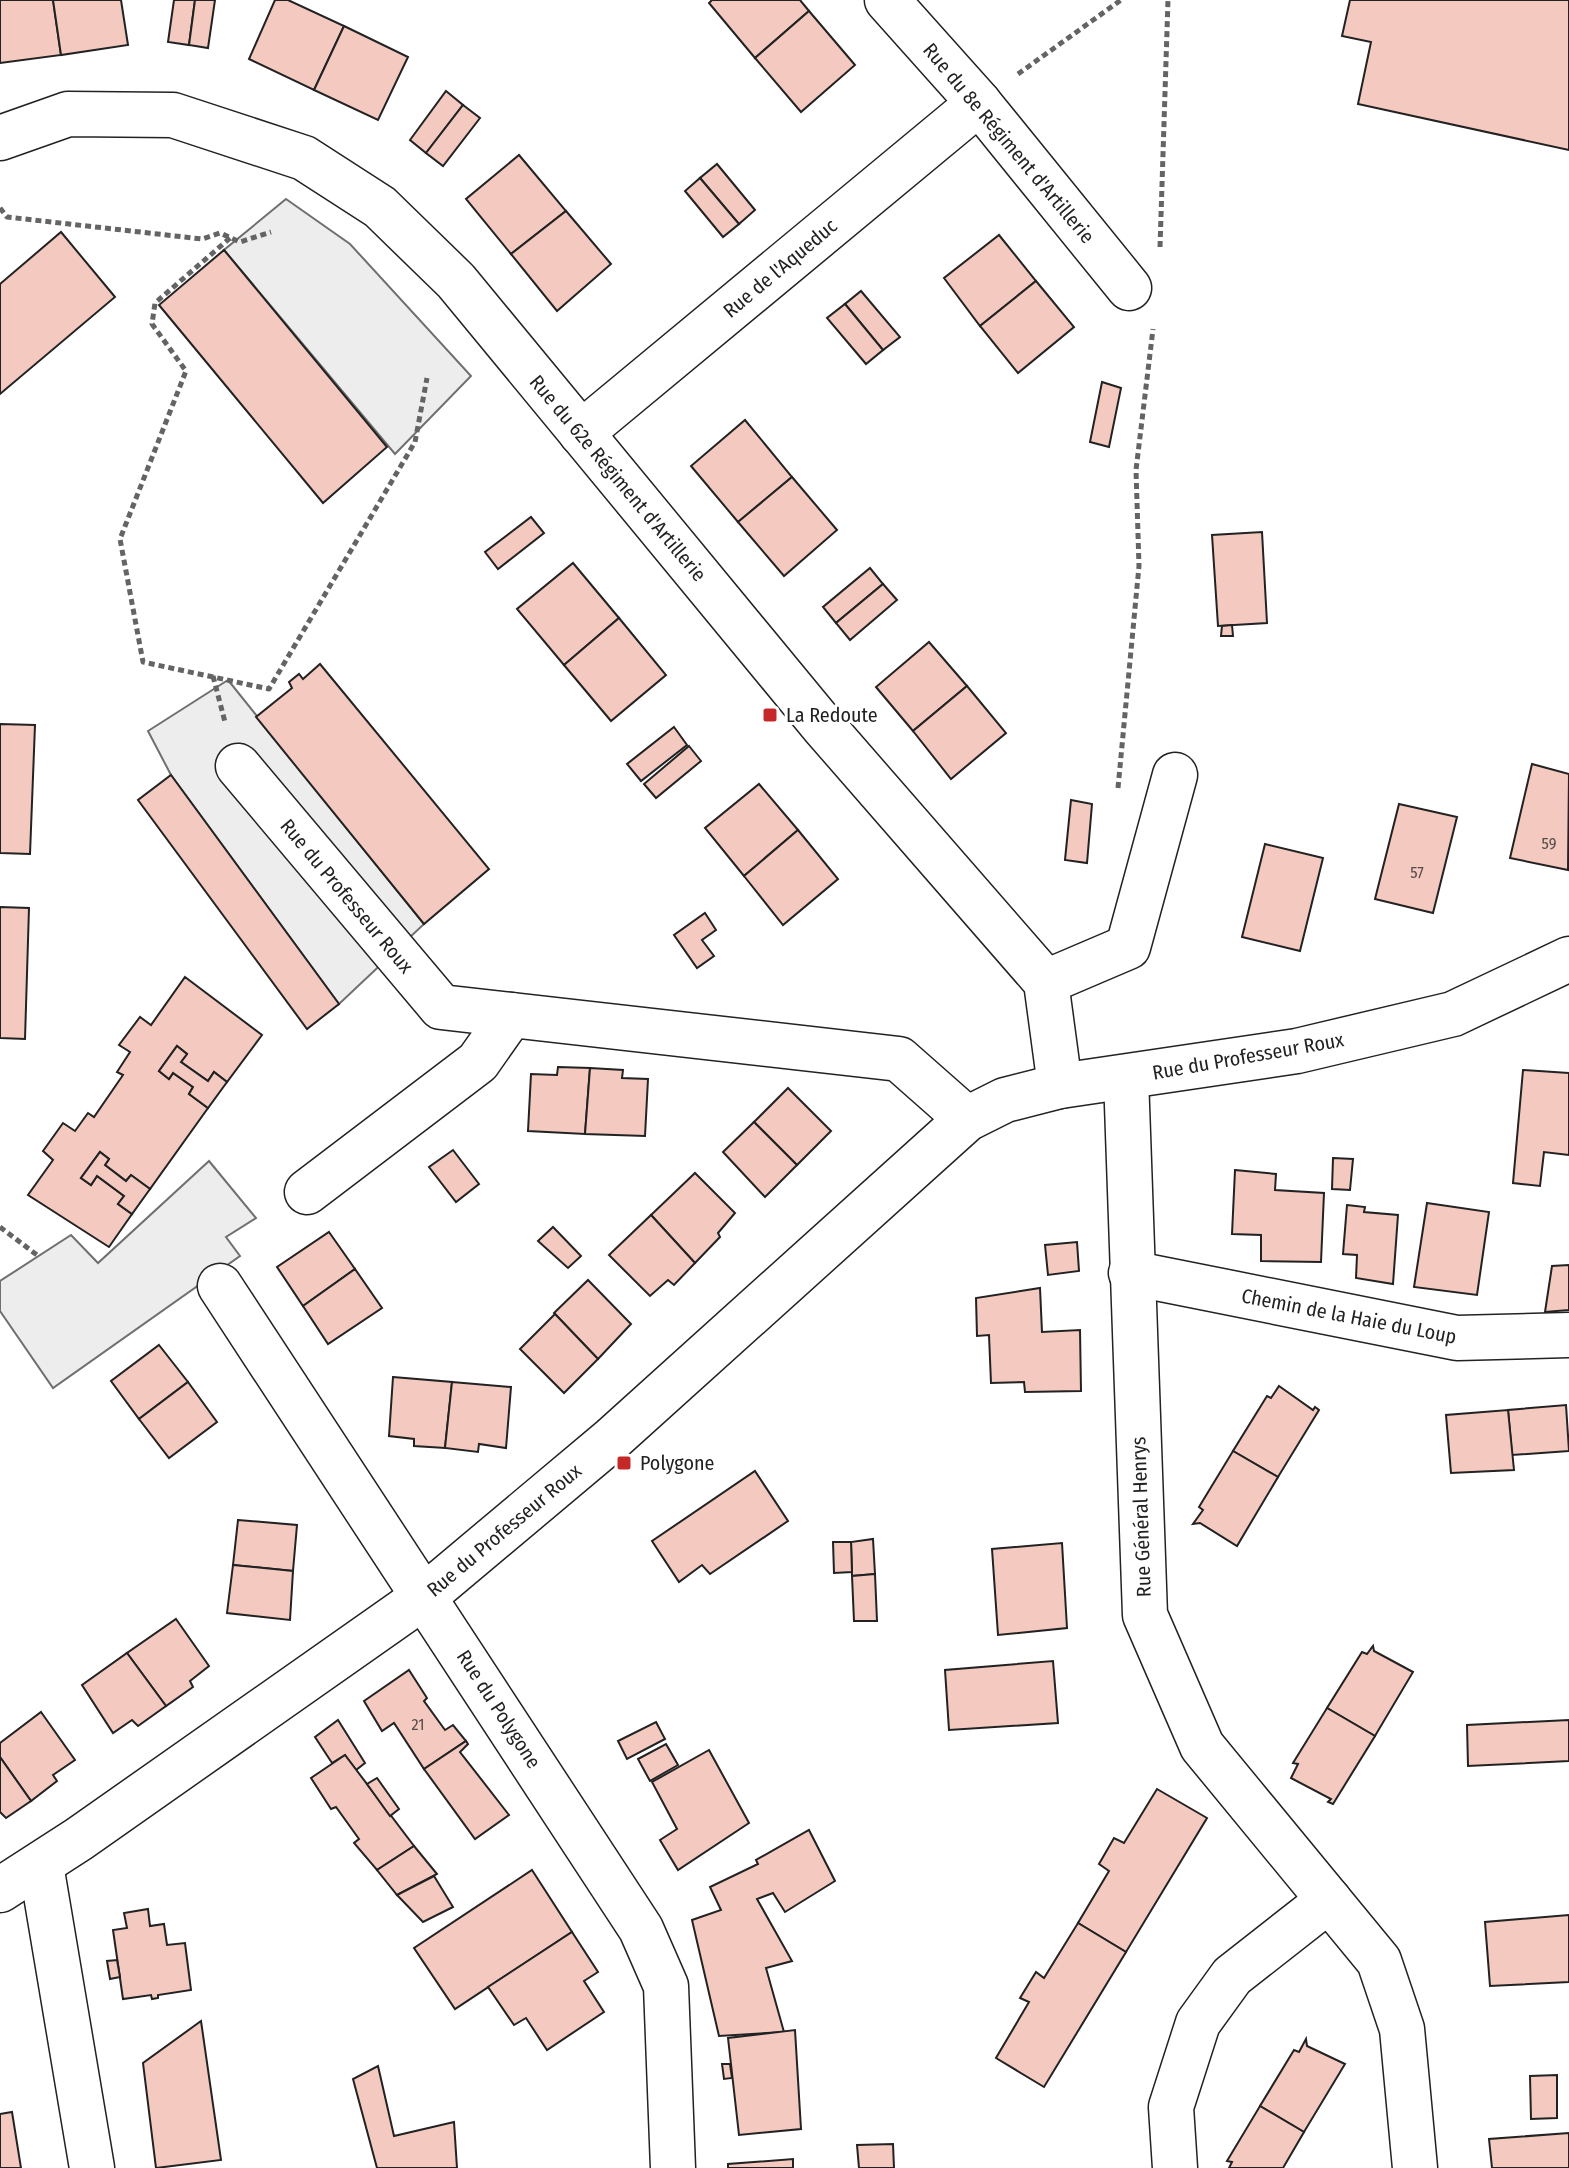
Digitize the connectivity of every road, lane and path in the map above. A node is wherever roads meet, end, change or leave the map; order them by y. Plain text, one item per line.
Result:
1 (887, 0) edge
2 (1121, 0) edge
3 (1168, 0) edge
4 (979, 103) junction
5 (0, 138) edge
6 (0, 208) edge
7 (271, 232) dead end
8 (230, 238) junction
9 (1144, 275) joint
10 (1154, 322) dead end
11 (427, 378) dead end
12 (581, 433) junction
13 (238, 766) dead end
14 (1175, 775) dead end
15 (1117, 799) dead end
16 (1569, 959) edge
17 (1046, 982) junction
18 (511, 1015) junction
19 (1126, 1077) junction
20 (1060, 1086) junction
21 (967, 1119) junction
22 (307, 1192) dead end
23 (0, 1227) edge
24 (37, 1255) dead end
25 (1131, 1273) junction
26 (220, 1286) dead end
27 (1569, 1335) edge
28 (425, 1596) junction
29 (41, 1865) junction
30 (0, 1890) edge
31 (1329, 1900) junction
32 (92, 2168) edge
33 (673, 2168) edge
34 (1175, 2168) edge
35 (1415, 2168) edge

1 - 4 street, Rue du 8e Régiment d'Artillerie
2 - 4 path
3 - 9 path
4 - 9 street, Rue du 8e Régiment d'Artillerie
4 - 12 street, Rue de l'Aqueduc
5 - 12 street, Rue du 62e Régiment d'Artillerie
6 - 8 path
7 - 8 path
8 - 11 path
10 - 15 path
12 - 17 street, Rue du 62e Régiment d'Artillerie
13 - 18 street, Rue du Professeur Roux
14 - 17 street
16 - 19 street, Rue du Professeur Roux
17 - 20 street
18 - 21 street, Rue du Professeur Roux
18 - 22 street
19 - 20 street, Rue du Professeur Roux
19 - 25 street, Rue Général Henrys
20 - 21 street, Rue du Professeur Roux
21 - 28 street, Rue du Professeur Roux
23 - 24 path
25 - 27 street, Chemin de la Haie du Loup
25 - 31 street, Rue Général Henrys
26 - 28 street, Rue du Polygone
28 - 29 street, Rue du Professeur Roux
28 - 33 street, Rue du Polygone
29 - 30 street, Rue du Professeur Roux
29 - 32 street
31 - 34 street
31 - 35 street, Rue Général Henrys

